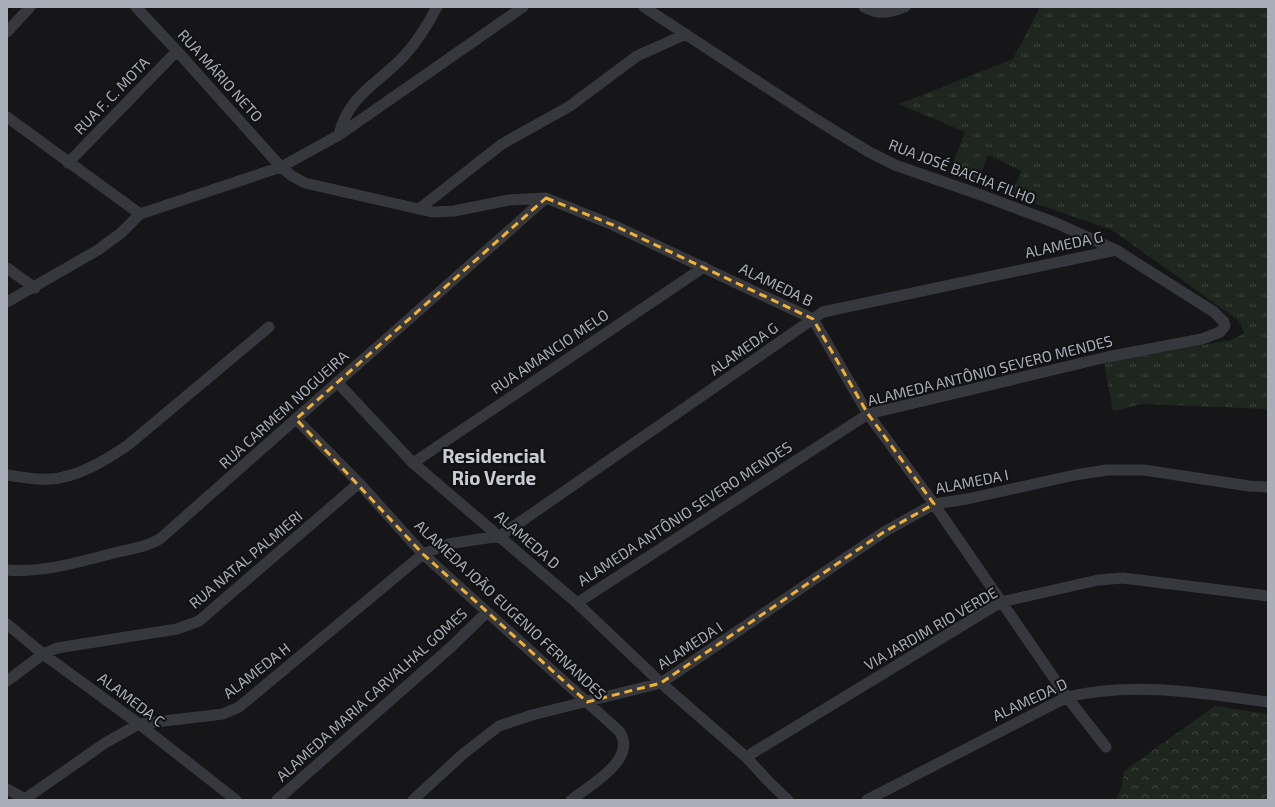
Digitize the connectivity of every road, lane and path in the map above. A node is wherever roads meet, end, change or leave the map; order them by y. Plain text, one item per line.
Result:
1 (30, 7) edge
2 (136, 7) edge
3 (437, 7) edge
4 (523, 7) edge
5 (644, 7) edge
6 (864, 7) edge
7 (905, 7) edge
8 (7, 32) edge
9 (686, 34) junction
10 (177, 51) junction
11 (7, 117) edge
12 (339, 135) junction
13 (68, 163) junction
14 (281, 167) junction
15 (546, 198) junction
16 (419, 209) junction
17 (140, 214) junction
18 (1116, 250) junction
19 (704, 267) junction
20 (7, 268) edge
21 (35, 288) junction
22 (1195, 299) joint
23 (7, 302) edge
24 (813, 319) junction
25 (268, 327) dead end
26 (337, 382) junction
27 (868, 414) junction
28 (296, 419) junction
29 (413, 463) junction
30 (7, 475) edge
31 (359, 483) junction
32 (1268, 487) edge
33 (934, 504) junction
34 (500, 536) junction
35 (423, 554) junction
36 (7, 570) edge
37 (1268, 596) edge
38 (1001, 602) junction
39 (577, 603) junction
40 (487, 612) junction
41 (7, 624) edge
42 (43, 654) junction
43 (7, 681) edge
44 (661, 683) junction
45 (1067, 697) junction
46 (587, 702) junction
47 (1268, 702) edge
48 (139, 724) junction
49 (1106, 747) dead end
50 (746, 757) junction
51 (7, 789) edge
52 (26, 800) edge
53 (236, 800) edge
54 (277, 800) edge
55 (413, 800) edge
56 (570, 800) edge
57 (788, 800) edge
58 (867, 800) edge

1 - 8 street
2 - 10 street, RUA MÁRIO NETO
3 - 12 street
4 - 12 street
5 - 9 street, RUA JOSÉ BACHA FILHO
6 - 7 street
9 - 16 street
9 - 18 street, RUA JOSÉ BACHA FILHO
10 - 13 street, RUA F. C. MOTA
10 - 14 street, RUA MÁRIO NETO
11 - 13 street
12 - 14 street
13 - 17 street
14 - 16 street, RUA MÁRIO NETO
14 - 17 street
15 - 16 street, RUA MÁRIO NETO
15 - 19 street, ALAMEDA B
15 - 26 street, RUA CARMEM NOGUEIRA
17 - 21 street
18 - 22 street, RUA JOSÉ BACHA FILHO
18 - 24 street, ALAMEDA G
19 - 24 street, ALAMEDA B
19 - 29 street, RUA AMANCIO MELO
20 - 21 street
21 - 23 street
22 - 27 street, ALAMEDA ANTÔNIO SEVERO MENDES
24 - 27 street, ALAMEDA B
24 - 34 street, ALAMEDA G
25 - 30 street
26 - 28 street, RUA CARMEM NOGUEIRA
26 - 29 street, ALAMEDA D
27 - 33 street, ALAMEDA B
27 - 39 street, ALAMEDA ANTÔNIO SEVERO MENDES
28 - 31 street, ALAMEDA JOÃO EUGENIO FERNANDES
28 - 36 street, RUA CARMEM NOGUEIRA
29 - 34 street, ALAMEDA D
31 - 35 street, ALAMEDA JOÃO EUGENIO FERNANDES
31 - 42 street, RUA NATAL PALMIERI
32 - 33 street, ALAMEDA I
33 - 38 street, ALAMEDA B
33 - 44 street, ALAMEDA I
34 - 35 street, ALAMEDA G
34 - 39 street, ALAMEDA D
35 - 40 street, ALAMEDA JOÃO EUGENIO FERNANDES
35 - 48 street, ALAMEDA H
37 - 38 street, VIA JARDIM RIO VERDE
38 - 45 street, ALAMEDA B
38 - 50 street, VIA JARDIM RIO VERDE
39 - 44 street, ALAMEDA D
40 - 46 street, ALAMEDA JOÃO EUGENIO FERNANDES
40 - 54 street, ALAMEDA MARIA CARVALHAL GOMES
41 - 42 street, ALAMEDA C
42 - 43 street, RUA NATAL PALMIERI
42 - 48 street, ALAMEDA C
44 - 46 street, ALAMEDA I
44 - 50 street, ALAMEDA D
45 - 47 street, ALAMEDA D
45 - 49 street, ALAMEDA B
45 - 58 street, ALAMEDA D
46 - 55 street, ALAMEDA I
46 - 56 street, ALAMEDA JOÃO EUGENIO FERNANDES
48 - 52 street, ALAMEDA H
48 - 53 street, ALAMEDA C
50 - 57 street, ALAMEDA D
51 - 52 street

